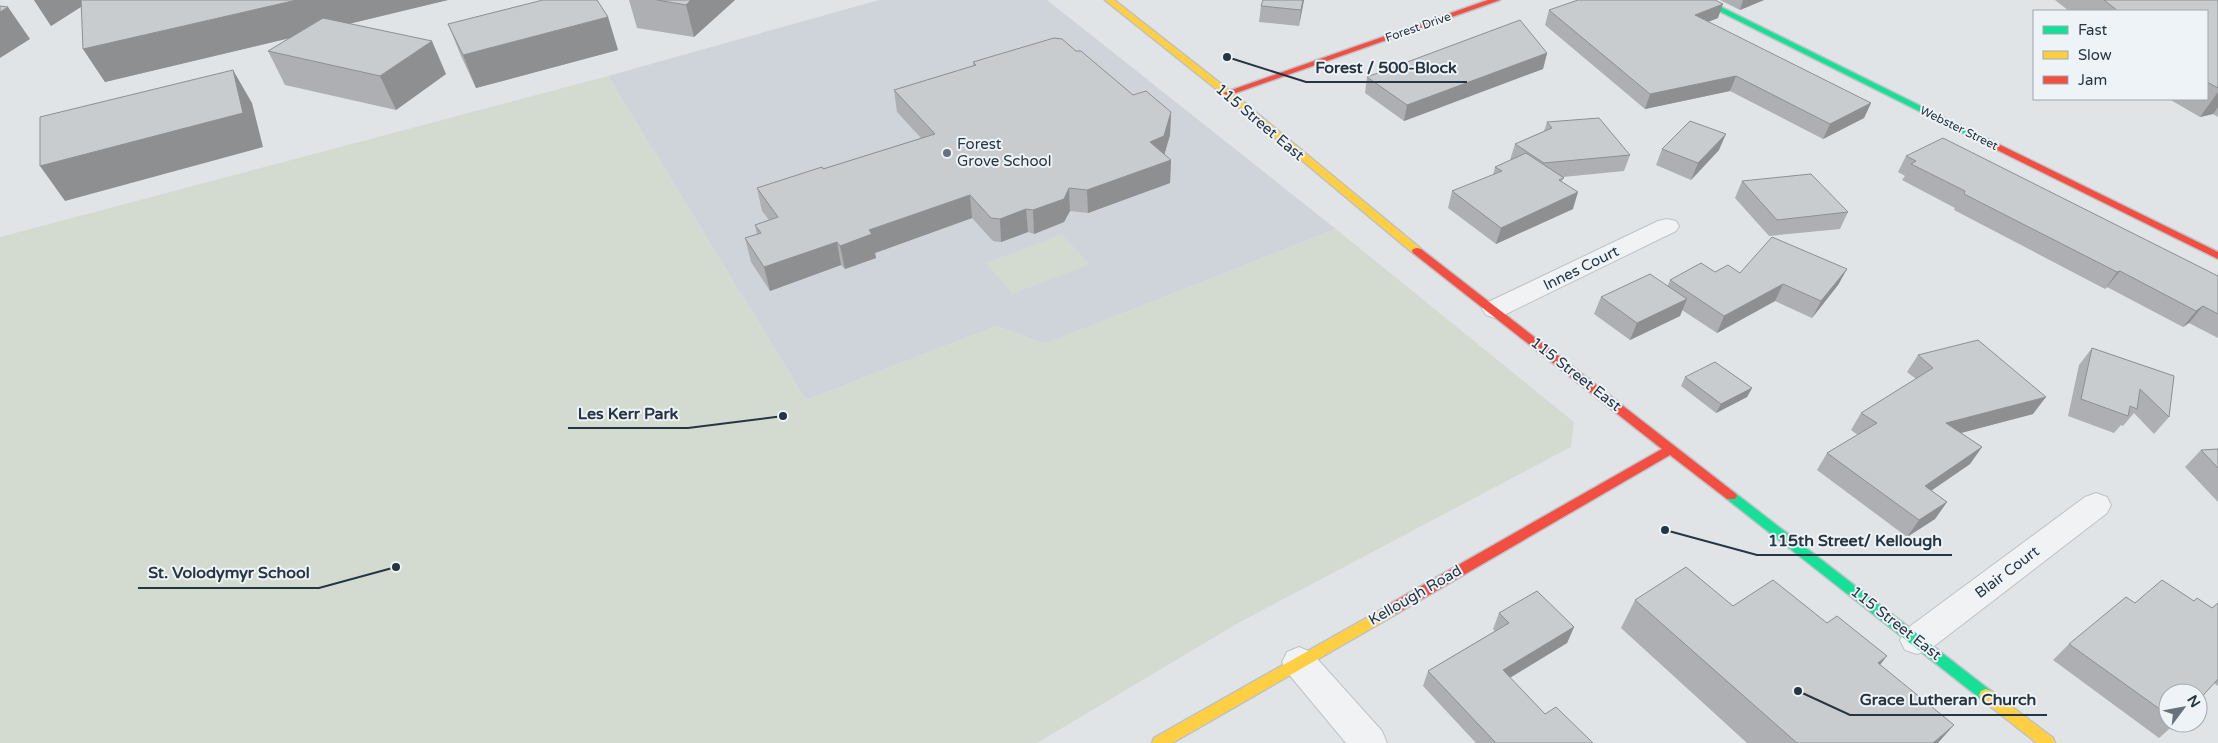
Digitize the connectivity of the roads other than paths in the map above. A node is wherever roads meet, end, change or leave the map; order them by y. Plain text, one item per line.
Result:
1 (1109, 0) edge
2 (1496, 0) edge
3 (1700, 0) edge
4 (1227, 93) junction
5 (1667, 226) dead end
6 (2218, 256) edge
7 (1495, 309) junction
8 (1671, 449) junction
9 (2096, 505) dead end
10 (1917, 640) junction
11 (1299, 662) junction
12 (1159, 743) edge
13 (1369, 743) edge
14 (2048, 743) edge

1 - 4 street, 115 Street East
2 - 4 street, Forest Drive
3 - 6 street, Webster Street
4 - 7 street, 115 Street East
5 - 7 street, Innes Court
7 - 8 street, 115 Street East
8 - 10 street, 115 Street East
8 - 11 street, Kellough Road
9 - 10 street, Blair Court
10 - 14 street, 115 Street East
11 - 12 street, Kellough Road
11 - 13 street

